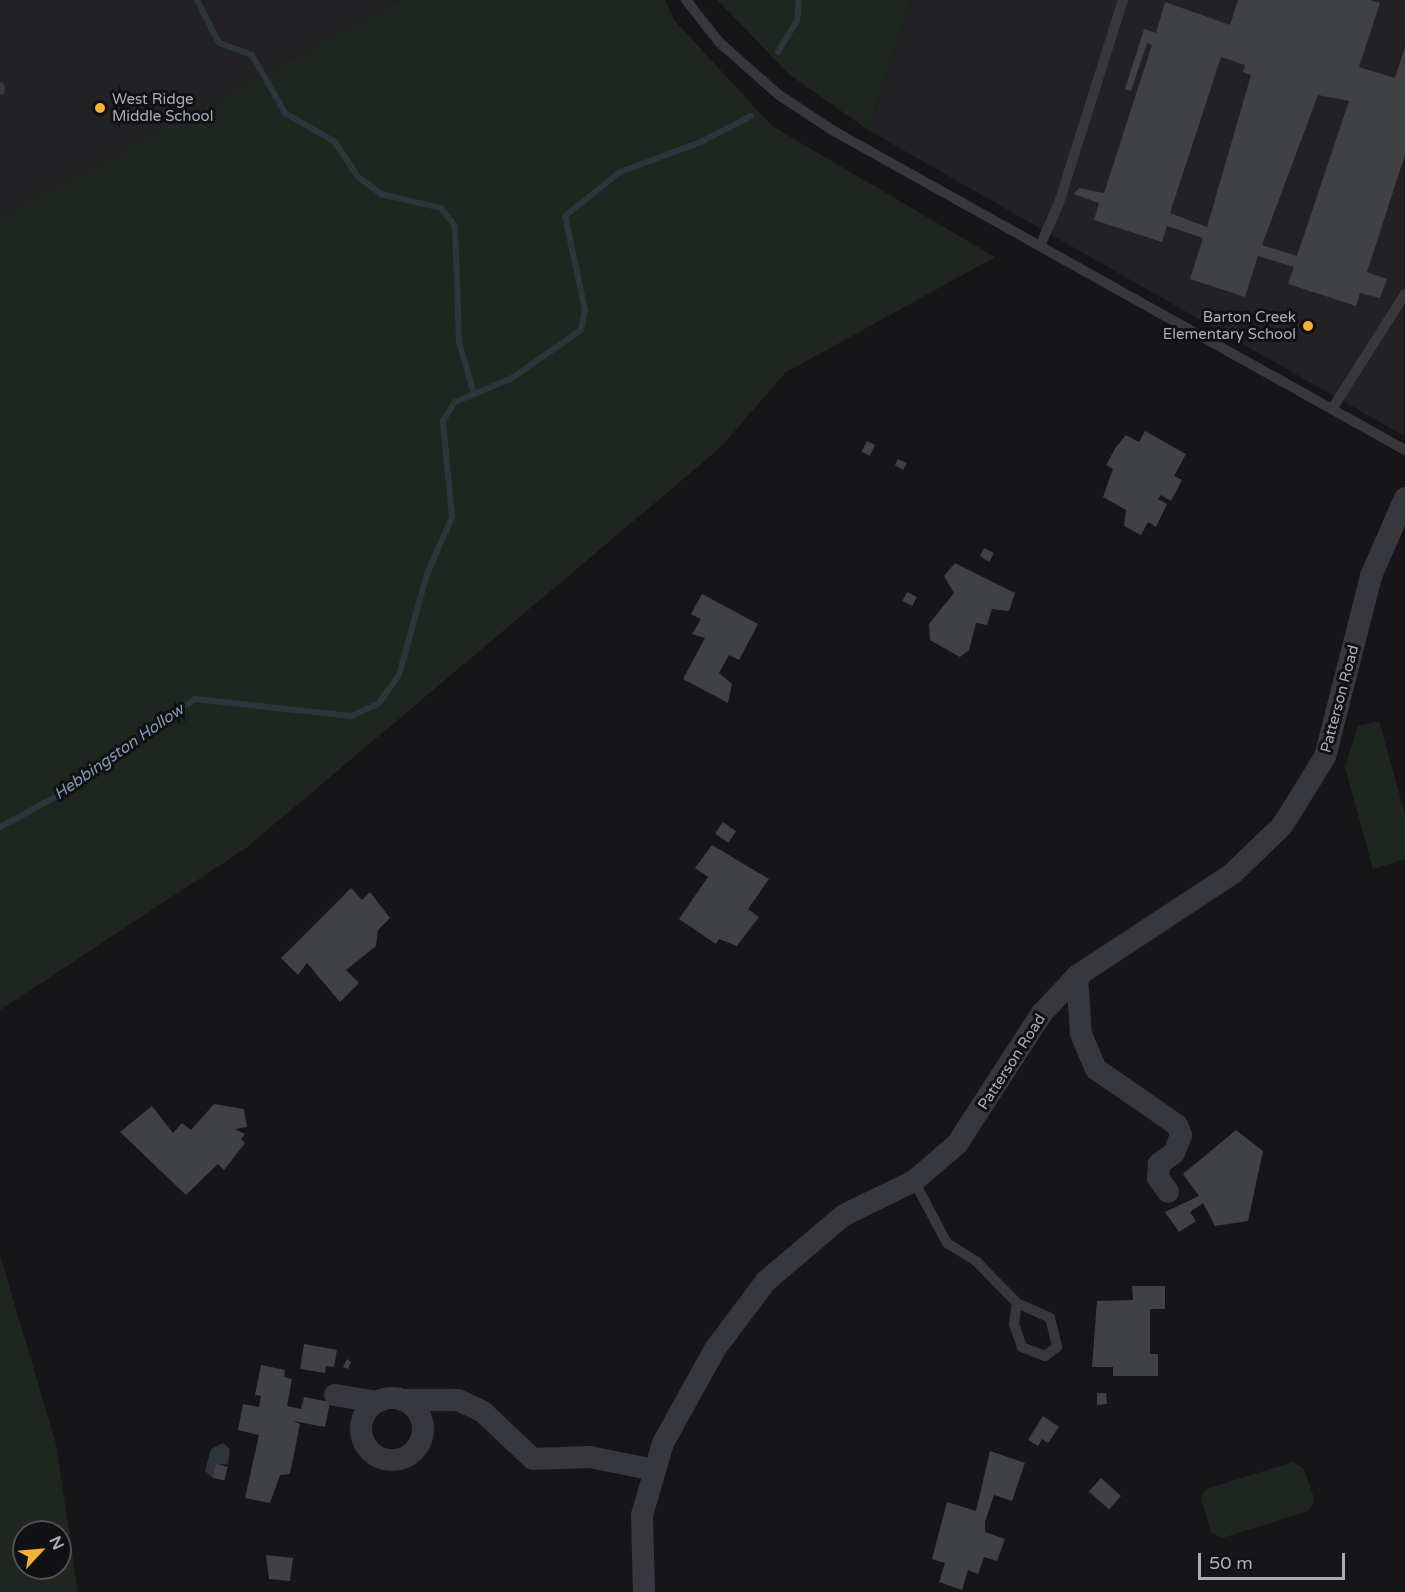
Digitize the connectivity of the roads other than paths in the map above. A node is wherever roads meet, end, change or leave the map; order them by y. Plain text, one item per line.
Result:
1 (686, 0) edge
2 (1123, 0) edge
3 (1040, 246) junction
4 (1405, 294) edge
5 (1332, 409) junction
6 (1405, 450) edge
7 (1405, 498) edge
8 (1077, 976) junction
9 (914, 1181) junction
10 (1168, 1192) dead end
11 (1017, 1303) junction
12 (335, 1395) dead end
13 (405, 1400) junction
14 (376, 1402) junction
15 (655, 1470) junction
16 (644, 1592) edge

1 - 3 lane
2 - 3 lane
3 - 5 lane
4 - 5 lane
5 - 6 lane
7 - 8 street, Patterson Road
8 - 9 street, Patterson Road
8 - 10 street
9 - 11 lane
9 - 15 street, Patterson Road
11 - 11 lane
12 - 14 street
13 - 14 street
13 - 14 street
13 - 15 street
15 - 16 street, Patterson Road

